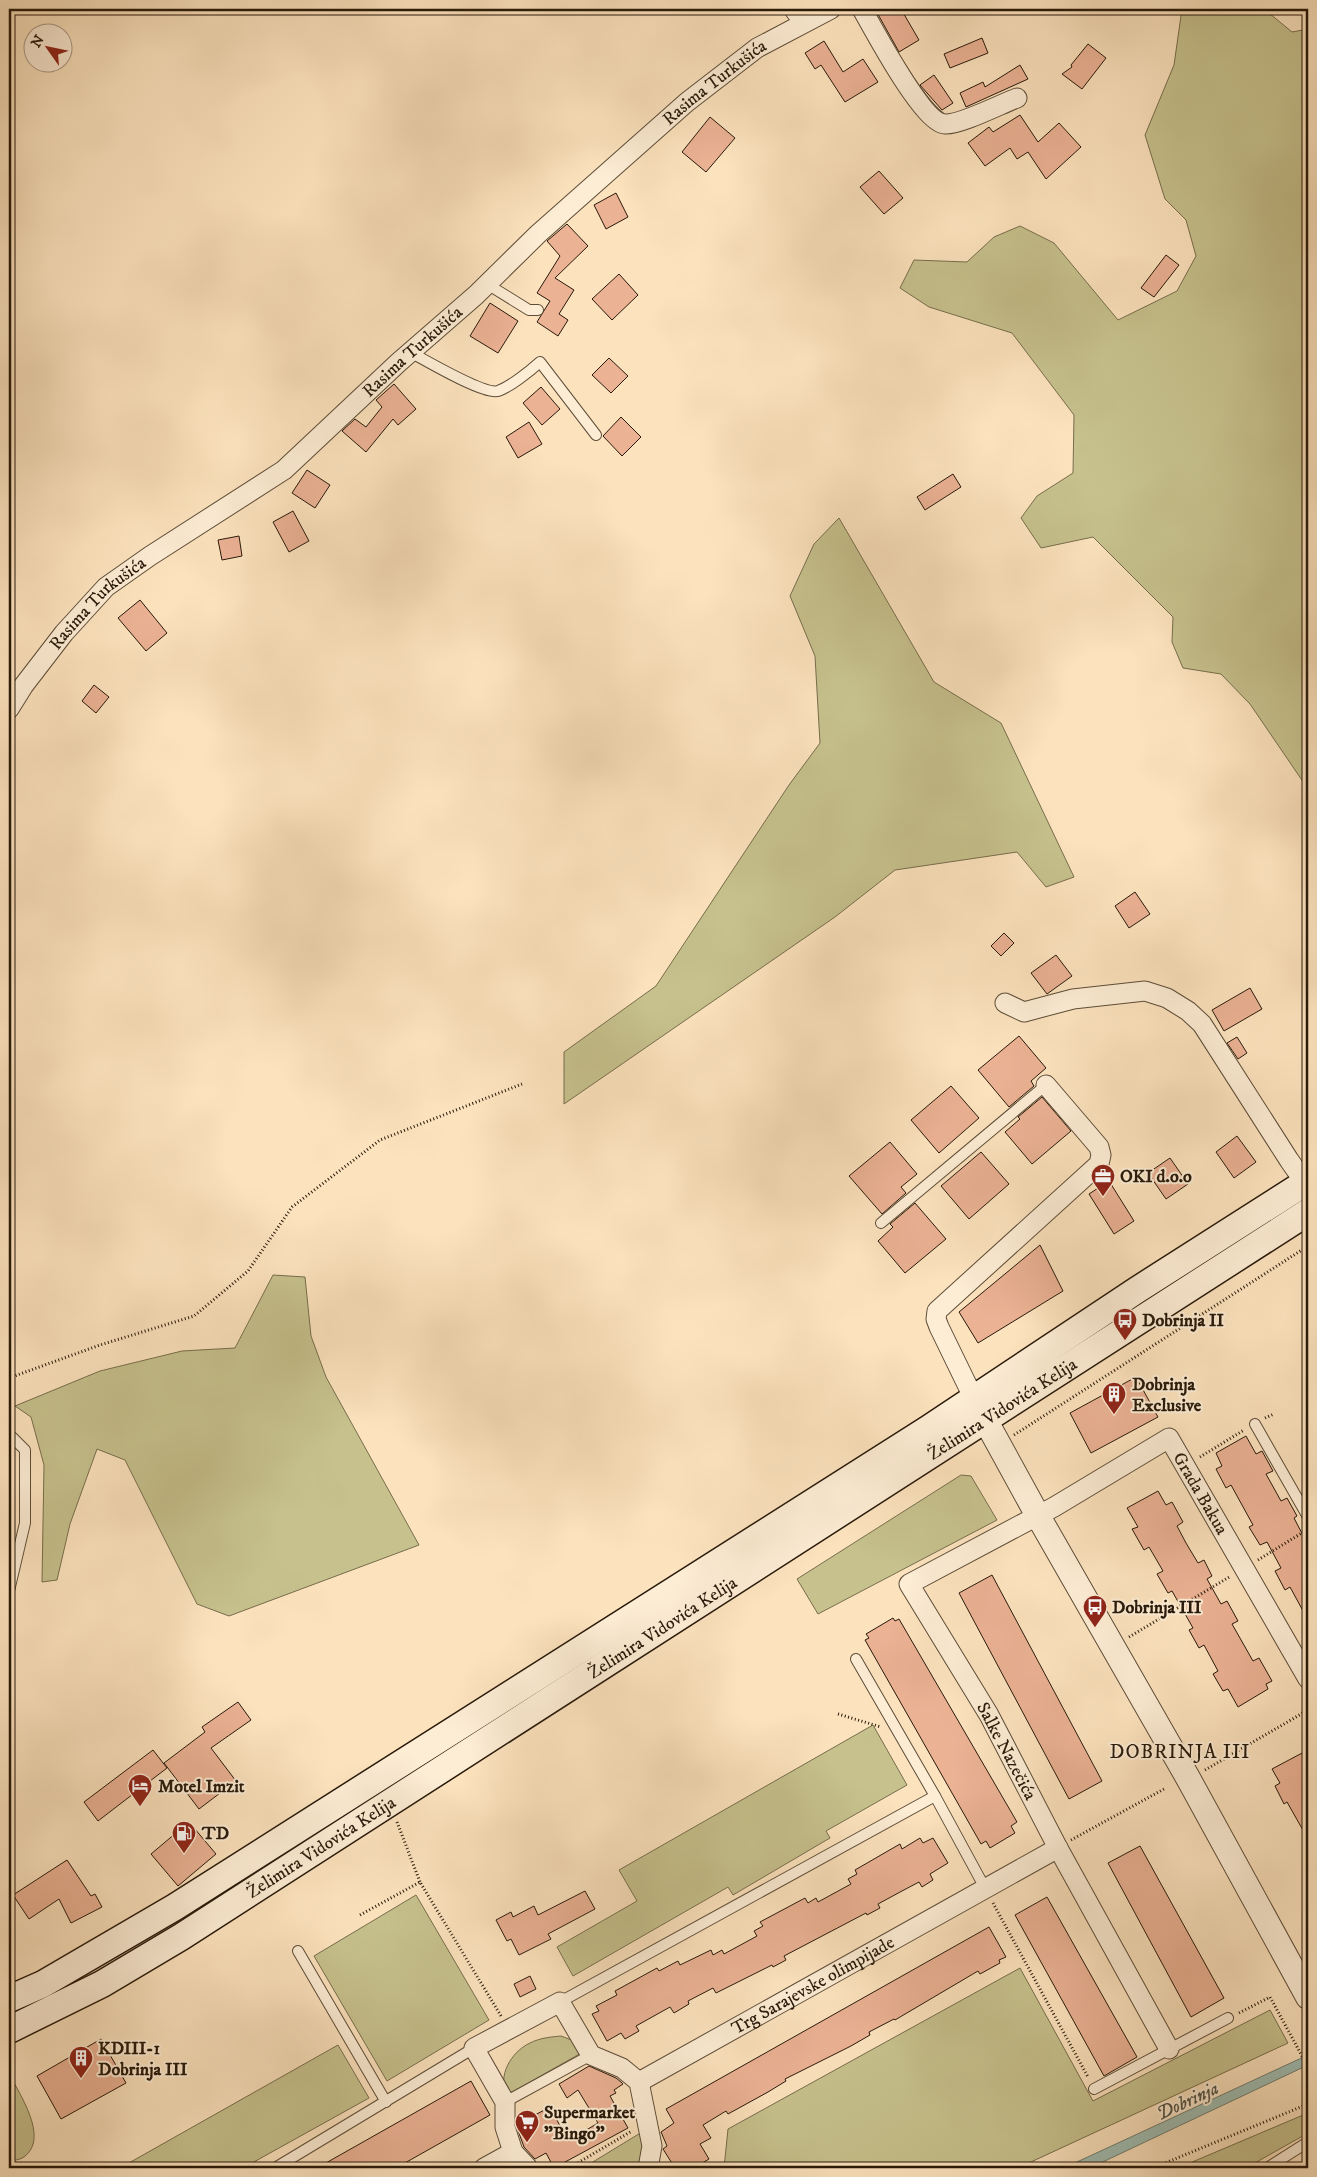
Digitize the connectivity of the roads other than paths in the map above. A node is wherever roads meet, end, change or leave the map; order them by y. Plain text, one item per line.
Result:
1 (831, 9) edge
2 (862, 9) edge
3 (796, 17) edge
4 (1016, 98) dead end
5 (487, 284) junction
6 (538, 310) dead end
7 (410, 352) junction
8 (596, 434) dead end
9 (9, 709) edge
10 (1005, 1003) dead end
11 (1046, 1085) joint
12 (1307, 1182) edge
13 (1308, 1212) edge
14 (881, 1223) dead end
15 (980, 1410) junction
16 (1254, 1424) road end
17 (9, 1434) edge
18 (1038, 1516) junction
19 (1308, 1517) edge
20 (9, 1591) edge
21 (856, 1659) dead end
22 (1308, 1679) edge
23 (935, 1796) junction
24 (1058, 1848) junction
25 (985, 1888) junction
26 (298, 1951) dead end
27 (1308, 1997) edge
28 (9, 1999) edge
29 (560, 2002) junction
30 (1228, 2018) road end
31 (9, 2030) edge
32 (474, 2048) junction
33 (1168, 2049) junction
34 (591, 2055) junction
35 (640, 2082) junction
36 (1094, 2089) road end
37 (386, 2102) junction
38 (505, 2102) junction
39 (1308, 2142) edge
40 (513, 2152) junction
41 (275, 2168) edge
42 (484, 2168) edge
43 (528, 2168) edge
44 (648, 2168) edge
45 (1267, 2168) edge

1 - 3 street, Rasima Turkušića
2 - 4 street
3 - 5 street, Rasima Turkušića
5 - 6 lane
5 - 7 street, Rasima Turkušića
7 - 8 lane
7 - 9 street, Rasima Turkušića
10 - 12 street
11 - 14 lane
11 - 15 street
12 - 15 main road, Želimira Vidovića Kelija
13 - 15 main road, Želimira Vidovića Kelija
15 - 18 street
15 - 28 main road, Želimira Vidovića Kelija
15 - 31 main road, Želimira Vidovića Kelija
16 - 19 lane
17 - 20 lane
18 - 22 street, Grada Bakua
18 - 24 street, Salke Nazečića
18 - 27 street
21 - 23 lane
23 - 25 lane
23 - 29 lane
24 - 25 street, Trg Sarajevske olimpijade
24 - 33 street, Salke Nazečića
25 - 35 street, Trg Sarajevske olimpijade
26 - 37 lane
29 - 32 street
29 - 34 street
30 - 33 lane
32 - 37 lane
32 - 38 street
33 - 36 lane
34 - 35 street
34 - 38 lane
35 - 44 street
37 - 41 lane
38 - 40 street
39 - 45 lane
40 - 42 street
40 - 43 street

